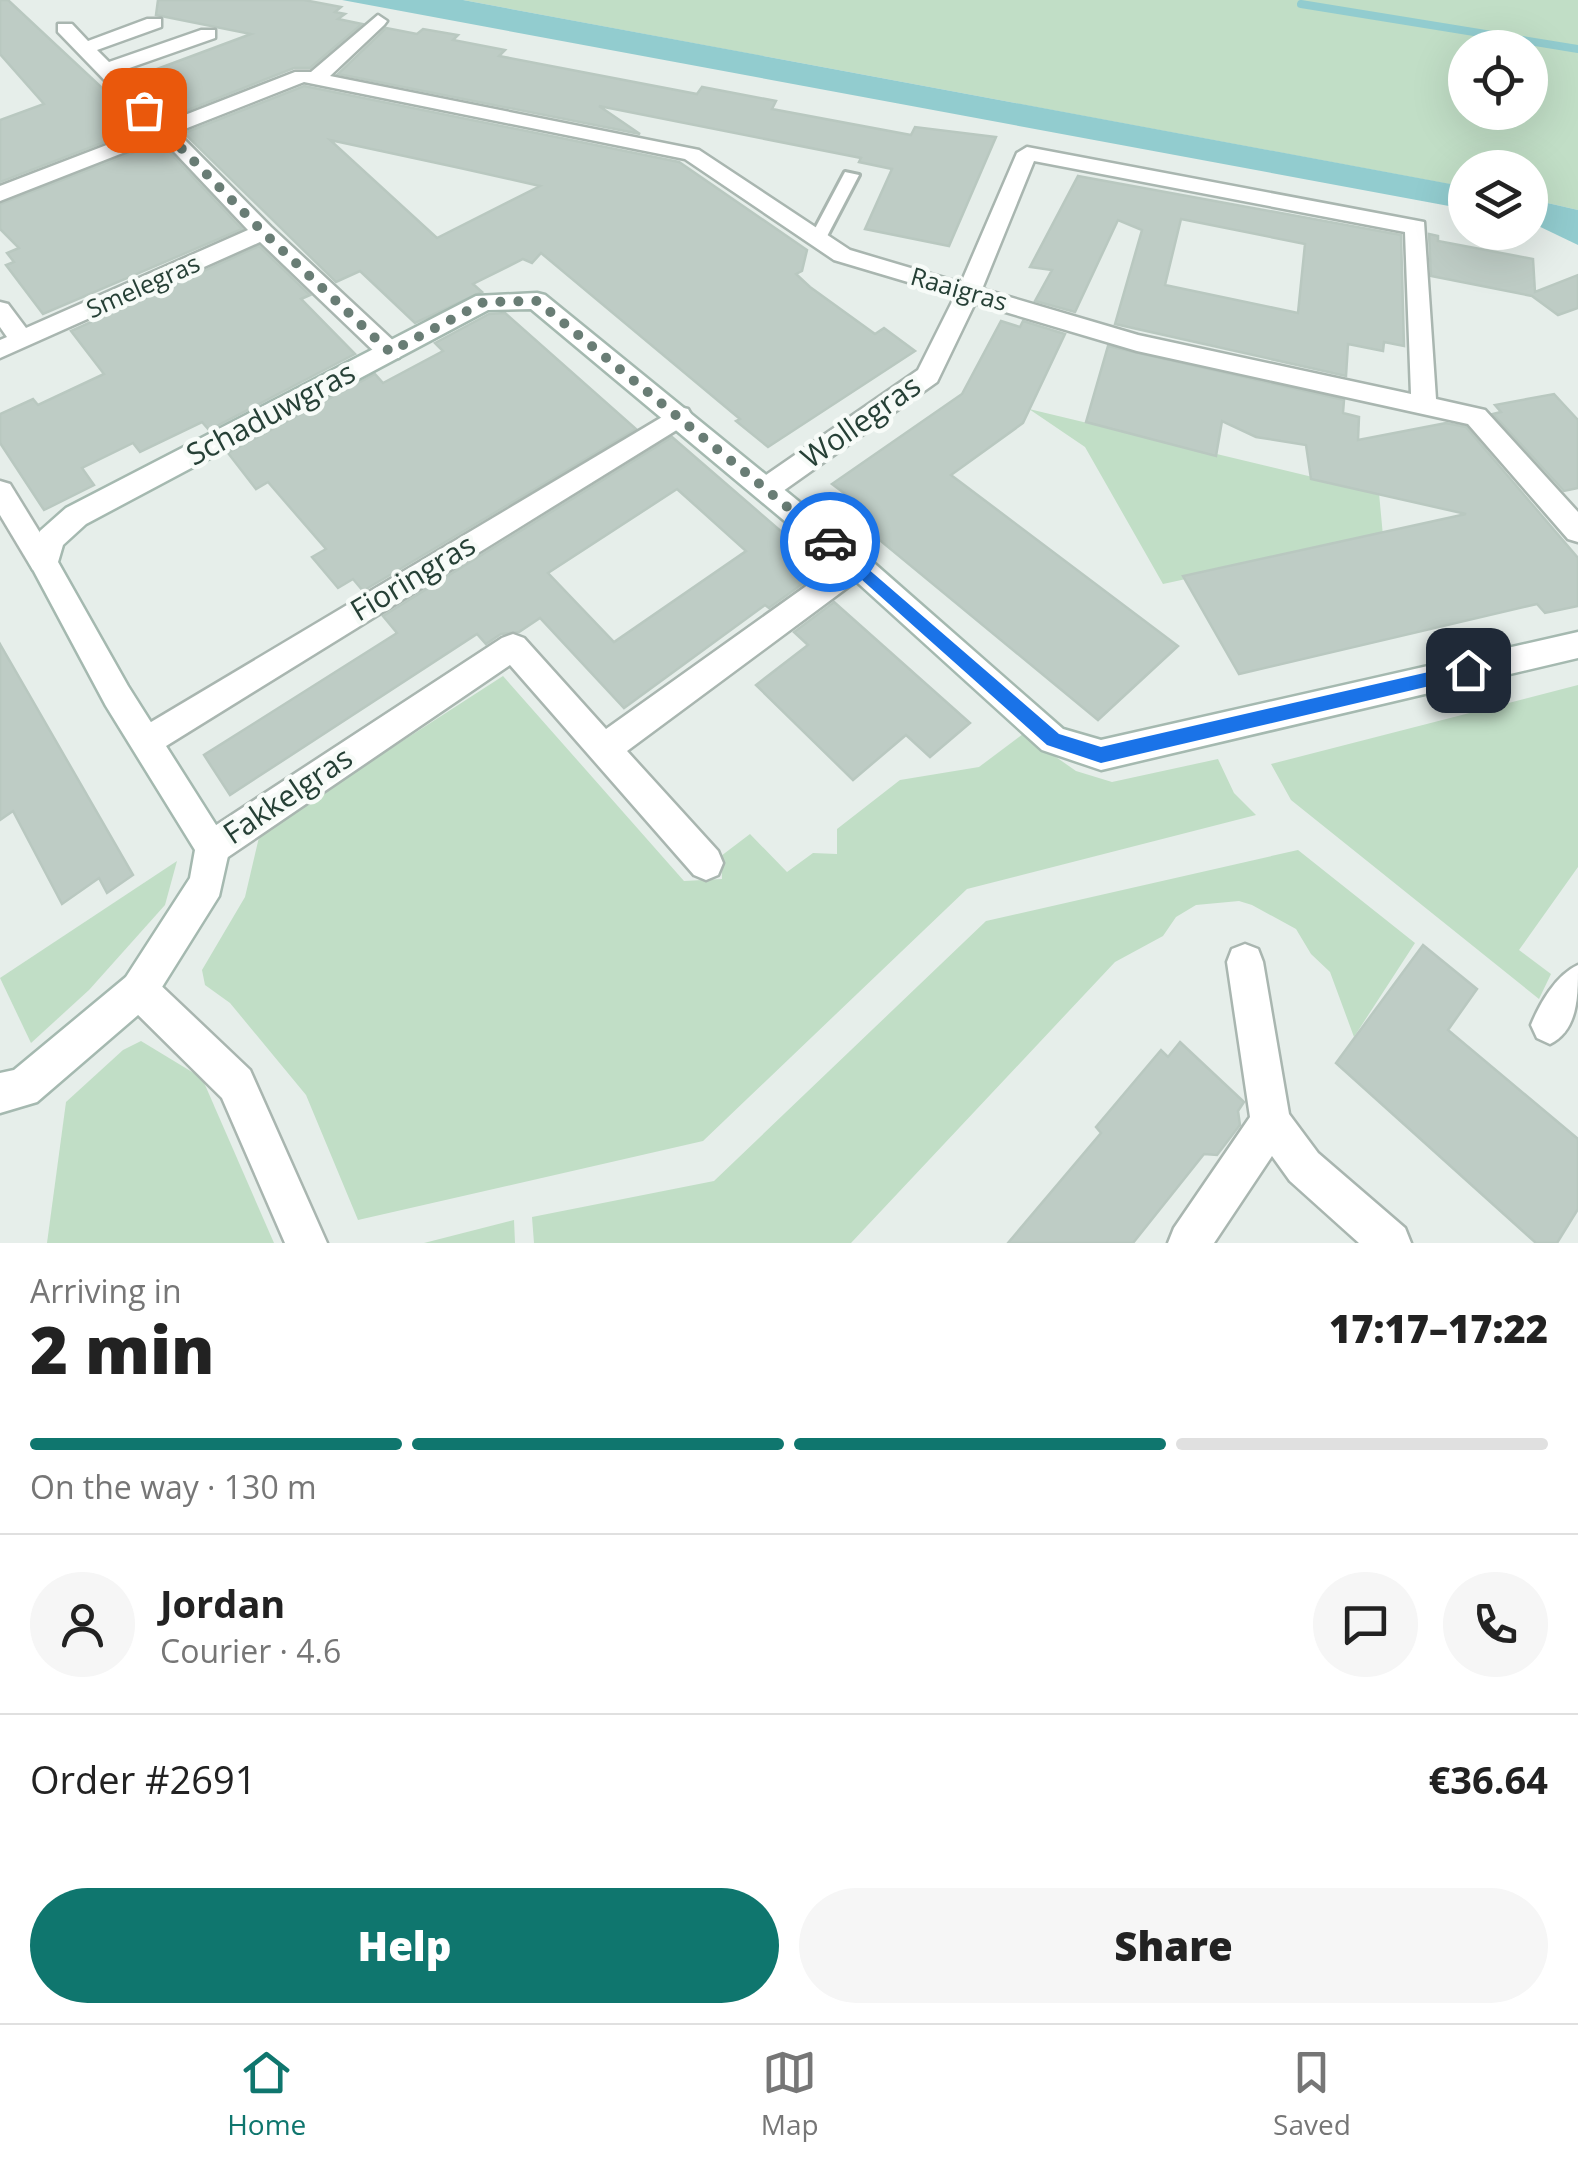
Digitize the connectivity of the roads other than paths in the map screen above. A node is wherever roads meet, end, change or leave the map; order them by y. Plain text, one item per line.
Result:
1 (378, 21) dead end
2 (154, 23) dead end
3 (65, 28) dead end
4 (208, 34) dead end
5 (84, 49) junction
6 (104, 70) junction
7 (316, 78) junction
8 (164, 131) junction
9 (851, 175) dead end
10 (0, 194) edge
11 (263, 232) junction
12 (818, 238) junction
13 (970, 292) junction
14 (0, 310) edge
15 (11, 345) edge
16 (390, 352) junction
17 (1424, 407) junction
18 (680, 416) junction
19 (766, 489) junction
20 (0, 491) edge
21 (1578, 532) edge
22 (43, 562) junction
23 (857, 565) junction
24 (1578, 644) edge
25 (147, 741) junction
26 (605, 748) junction
27 (213, 846) junction
28 (706, 863) dead end
29 (1244, 962) dead end
30 (1578, 984) edge
31 (139, 990) junction
32 (1550, 1026) dead end
33 (11, 1090) edge
34 (1271, 1122) junction
35 (306, 1243) edge
36 (1189, 1243) edge
37 (1390, 1243) edge

1 - 7 street, Raaigras
2 - 5 street
3 - 5 street
4 - 6 street
5 - 6 street
6 - 8 street
7 - 8 street, Raaigras
7 - 12 street, Raaigras
8 - 10 street, Raaigras
8 - 11 street
9 - 12 lane
11 - 15 street, Smelegras
11 - 16 street
12 - 13 street, Raaigras
13 - 17 street, Raaigras
13 - 17 street, Wollegras
13 - 19 street, Wollegras
14 - 15 street
16 - 18 street, Schaduwgras
16 - 22 street, Schaduwgras
17 - 21 street, Raaigras
18 - 19 street, Schaduwgras
18 - 25 street, Fioringras
19 - 23 street, Schaduwgras
20 - 22 street
22 - 25 street
23 - 24 street, Schaduwgras
23 - 26 street
25 - 27 street
26 - 27 street, Fakkelgras
26 - 28 street, Fakkelgras
27 - 31 street, Fakkelgras
29 - 34 street
30 - 32 street
31 - 33 street, Fakkelgras
31 - 35 street
34 - 36 street
34 - 37 street

